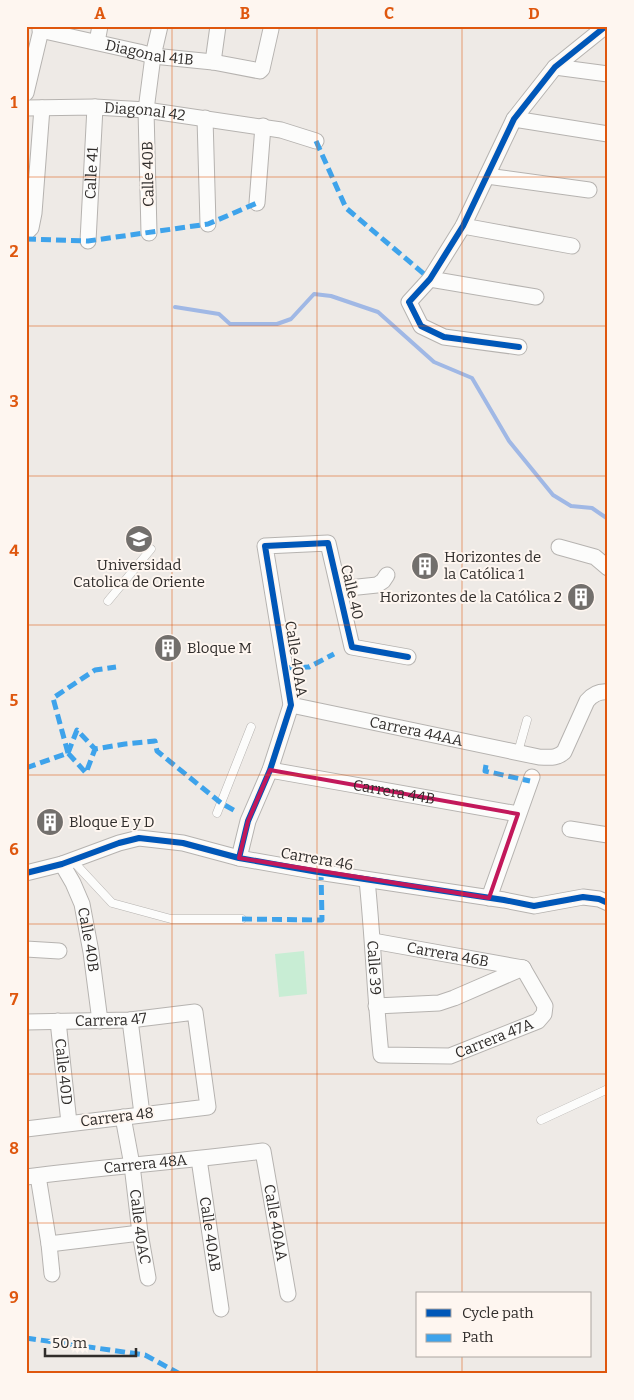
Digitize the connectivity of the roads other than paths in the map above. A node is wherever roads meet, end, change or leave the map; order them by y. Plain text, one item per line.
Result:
1 (100, 26) edge
2 (160, 26) edge
3 (218, 26) edge
4 (606, 26) edge
5 (41, 28) edge
6 (271, 29) dead end
7 (97, 42) junction
8 (153, 56) junction
9 (213, 62) junction
10 (555, 67) junction
11 (608, 74) edge
12 (26, 93) edge
13 (94, 107) junction
14 (26, 108) edge
15 (42, 108) junction
16 (146, 110) junction
17 (205, 118) junction
18 (514, 119) junction
19 (263, 126) junction
20 (608, 134) edge
21 (316, 141) dead end
22 (487, 176) junction
23 (589, 190) dead end
24 (258, 203) dead end
25 (208, 224) dead end
26 (463, 226) junction
27 (28, 230) edge
28 (149, 233) dead end
29 (88, 241) dead end
30 (572, 246) dead end
31 (430, 279) junction
32 (536, 297) dead end
33 (519, 347) dead end
34 (328, 542) joint
35 (558, 547) dead end
36 (151, 549) dead end
37 (608, 568) edge
38 (387, 575) dead end
39 (339, 589) junction
40 (108, 601) dead end
41 (408, 657) dead end
42 (608, 692) edge
43 (291, 705) junction
44 (527, 720) dead end
45 (251, 727) dead end
46 (518, 752) junction
47 (270, 770) junction
48 (532, 777) dead end
49 (217, 813) dead end
50 (518, 814) junction
51 (570, 828) dead end
52 (608, 835) edge
53 (239, 858) junction
54 (67, 862) junction
55 (26, 873) edge
56 (367, 880) junction
57 (489, 898) junction
58 (608, 903) edge
59 (242, 919) dead end
60 (373, 941) junction
61 (26, 949) edge
62 (59, 951) dead end
63 (523, 968) junction
64 (376, 1006) junction
65 (130, 1020) junction
66 (58, 1021) junction
67 (100, 1021) junction
68 (26, 1022) edge
69 (381, 1055) joint
70 (608, 1090) edge
71 (208, 1107) joint
72 (142, 1114) junction
73 (123, 1117) junction
74 (541, 1120) dead end
75 (69, 1123) junction
76 (26, 1128) edge
77 (263, 1151) joint
78 (199, 1160) junction
79 (132, 1165) junction
80 (32, 1176) edge
81 (140, 1233) junction
82 (49, 1244) junction
83 (52, 1274) dead end
84 (148, 1278) dead end
85 (288, 1294) dead end
86 (221, 1309) dead end

1 - 7 street
2 - 8 street, Calle 40B
3 - 9 street
4 - 10 street
5 - 7 street, Diagonal 41B
5 - 12 street
6 - 9 street, Diagonal 41B
7 - 8 street, Diagonal 41B
8 - 9 street, Diagonal 41B
8 - 16 street, Calle 40B
10 - 11 street
10 - 18 street
13 - 15 street, Diagonal 42
13 - 16 street, Diagonal 42
13 - 29 street, Calle 41
14 - 15 street, Diagonal 42
15 - 27 street
16 - 17 street, Diagonal 42
16 - 28 street, Calle 40B
17 - 19 street, Diagonal 42
17 - 25 street
18 - 20 street
18 - 22 street
19 - 21 street, Diagonal 42
19 - 24 street
22 - 23 street
22 - 26 street
26 - 30 street
26 - 31 street
31 - 32 street
31 - 33 street
34 - 39 street, Calle 40
34 - 43 street, Calle 40AA
35 - 37 street
36 - 40 lane
38 - 39 street, Calle 40
39 - 41 street, Calle 40
42 - 46 street, Carrera 44AA
43 - 46 street, Carrera 44AA
43 - 47 street, Calle 40AA
44 - 46 lane
45 - 49 lane
47 - 50 street, Carrera 44B
47 - 53 street, Calle 40AA
48 - 50 street
50 - 57 street
51 - 52 street
53 - 54 street, Carrera 46
53 - 56 street, Carrera 46
54 - 55 street, Carrera 46
54 - 59 lane
54 - 67 street, Calle 40B
56 - 57 street, Carrera 46
56 - 60 street, Calle 39
57 - 58 street, Carrera 46
60 - 63 street, Carrera 46B
60 - 64 street, Calle 39
61 - 62 street
63 - 64 street
63 - 69 street, Carrera 47A
64 - 69 street, Calle 39
65 - 67 street, Carrera 47
65 - 71 street, Carrera 47
65 - 72 street
66 - 67 street, Carrera 47
66 - 68 street, Carrera 47
66 - 75 street, Calle 40D
70 - 74 lane
71 - 72 street, Carrera 48
72 - 73 street, Carrera 48
73 - 75 street, Carrera 48
73 - 79 street, Calle 40AC
75 - 76 street, Carrera 48
77 - 78 street, Carrera 48A
77 - 85 street, Calle 40AA
78 - 79 street, Carrera 48A
78 - 86 street, Calle 40AB
79 - 80 street, Carrera 48A
79 - 81 street, Calle 40AC
80 - 82 street
81 - 82 street
81 - 84 street, Calle 40AC
82 - 83 street

